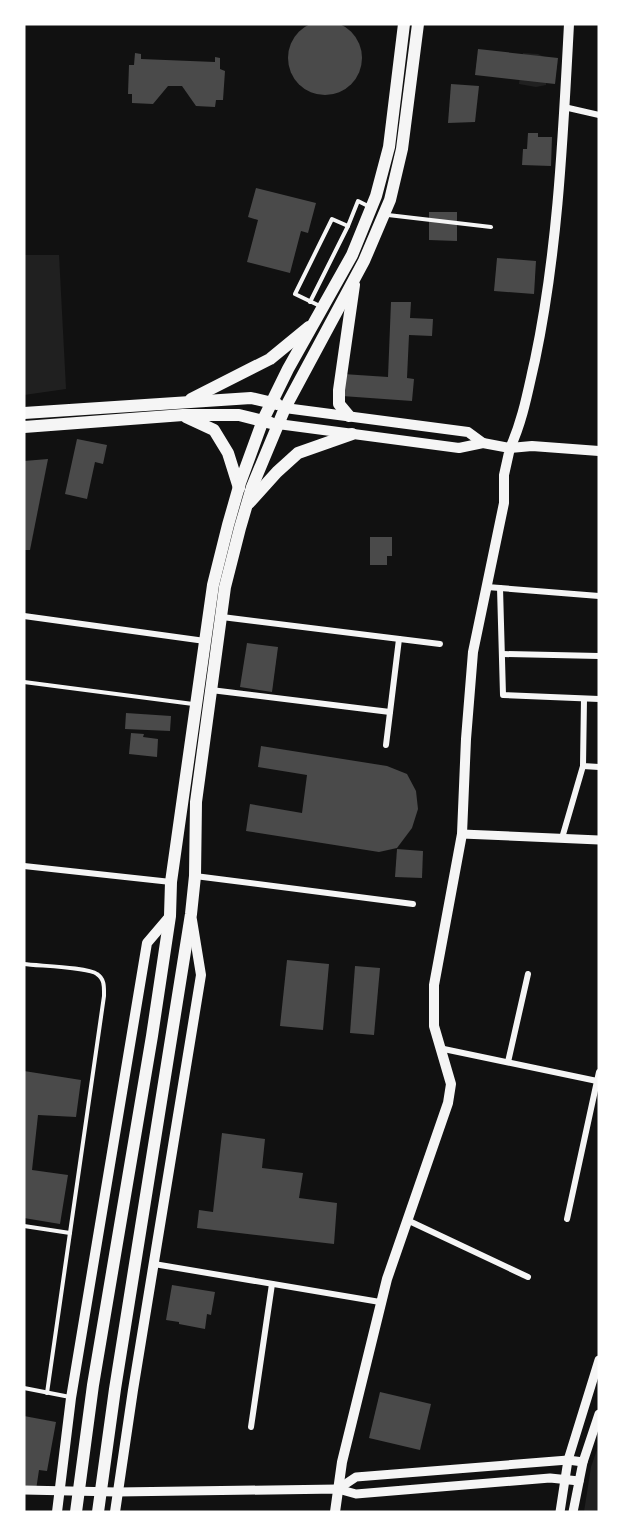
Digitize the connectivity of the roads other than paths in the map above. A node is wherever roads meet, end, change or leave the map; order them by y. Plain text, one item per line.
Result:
1 (404, 24) edge
2 (418, 24) edge
3 (569, 24) edge
4 (564, 107) junction
5 (599, 115) edge
6 (372, 207) junction
7 (384, 214) junction
8 (348, 226) junction
9 (491, 227) dead end
10 (355, 275) junction
11 (310, 302) junction
12 (323, 307) junction
13 (314, 323) junction
14 (185, 402) junction
15 (272, 402) junction
16 (285, 408) junction
17 (24, 413) edge
18 (183, 415) junction
19 (349, 416) junction
20 (263, 420) junction
21 (278, 424) junction
22 (24, 427) edge
23 (352, 434) junction
24 (483, 443) junction
25 (510, 447) junction
26 (599, 451) edge
27 (239, 488) junction
28 (246, 506) junction
29 (487, 587) junction
30 (500, 588) junction
31 (599, 596) edge
32 (24, 616) edge
33 (222, 616) junction
34 (399, 639) junction
35 (206, 641) junction
36 (440, 644) dead end
37 (503, 654) junction
38 (599, 656) edge
39 (24, 682) edge
40 (212, 690) junction
41 (584, 699) junction
42 (599, 699) edge
43 (196, 705) junction
44 (390, 712) junction
45 (386, 745) dead end
46 (583, 766) junction
47 (599, 767) edge
48 (462, 834) junction
49 (562, 838) junction
50 (599, 840) edge
51 (24, 866) edge
52 (195, 876) junction
53 (171, 882) junction
54 (413, 904) dead end
55 (191, 914) junction
56 (170, 915) junction
57 (24, 964) edge
58 (528, 974) dead end
59 (440, 1048) junction
60 (508, 1062) junction
61 (599, 1072) edge
62 (597, 1081) junction
63 (567, 1219) dead end
64 (407, 1220) junction
65 (24, 1226) edge
66 (70, 1233) junction
67 (154, 1264) junction
68 (528, 1278) dead end
69 (272, 1284) junction
70 (381, 1302) junction
71 (599, 1360) edge
72 (24, 1388) edge
73 (47, 1393) junction
74 (71, 1398) junction
75 (599, 1414) edge
76 (251, 1426) dead end
77 (568, 1460) junction
78 (583, 1462) junction
79 (565, 1478) junction
80 (579, 1480) junction
81 (338, 1489) junction
82 (24, 1490) edge
83 (59, 1492) junction
84 (117, 1492) junction
85 (57, 1512) edge
86 (76, 1512) edge
87 (98, 1512) edge
88 (115, 1512) edge
89 (335, 1512) edge
90 (560, 1512) edge
91 (573, 1512) edge

1 - 6 main road
2 - 7 main road
3 - 4 main road
4 - 5 street
4 - 25 main road
6 - 8 lane
6 - 12 main road
7 - 9 lane
7 - 10 main road
8 - 11 lane
8 - 11 lane
10 - 16 main road
10 - 19 main road
11 - 12 lane
12 - 13 main road
13 - 14 main road
13 - 15 main road
14 - 15 main road
14 - 17 main road
15 - 16 main road
15 - 20 main road
16 - 19 main road
16 - 21 main road
18 - 20 main road
18 - 22 main road
18 - 27 main road
19 - 24 main road
20 - 21 main road
20 - 27 main road
21 - 23 main road
21 - 28 main road
23 - 24 main road
23 - 28 main road
24 - 25 main road
25 - 26 main road
25 - 29 main road
27 - 35 main road
28 - 33 main road
29 - 30 street
29 - 48 main road
30 - 31 street
30 - 37 street
32 - 35 street
33 - 34 street
33 - 40 main road
34 - 36 street
34 - 44 street
35 - 43 main road
37 - 38 street
37 - 41 street
39 - 43 lane
40 - 44 street
40 - 52 main road
41 - 42 street
41 - 46 street
43 - 53 main road
44 - 45 street
46 - 47 street
46 - 49 street
48 - 49 street
48 - 59 main road
49 - 50 street
51 - 53 street
52 - 54 street
52 - 55 main road
53 - 56 main road
55 - 67 main road
55 - 87 main road
56 - 74 main road
56 - 86 main road
57 - 66 lane
58 - 60 street
59 - 60 street
59 - 64 main road
60 - 62 street
61 - 62 street
62 - 63 street
64 - 68 street
64 - 70 main road
65 - 66 lane
66 - 73 lane
67 - 69 street
67 - 84 main road
69 - 70 street
69 - 76 street
70 - 81 main road
71 - 77 street
72 - 73 lane
73 - 74 lane
74 - 83 main road
75 - 78 street
77 - 78 street
77 - 79 street
77 - 81 street
78 - 80 street
79 - 80 street
79 - 81 street
79 - 90 street
80 - 91 street
81 - 84 street
81 - 89 main road
82 - 83 street
83 - 84 street
83 - 85 main road
84 - 88 main road

